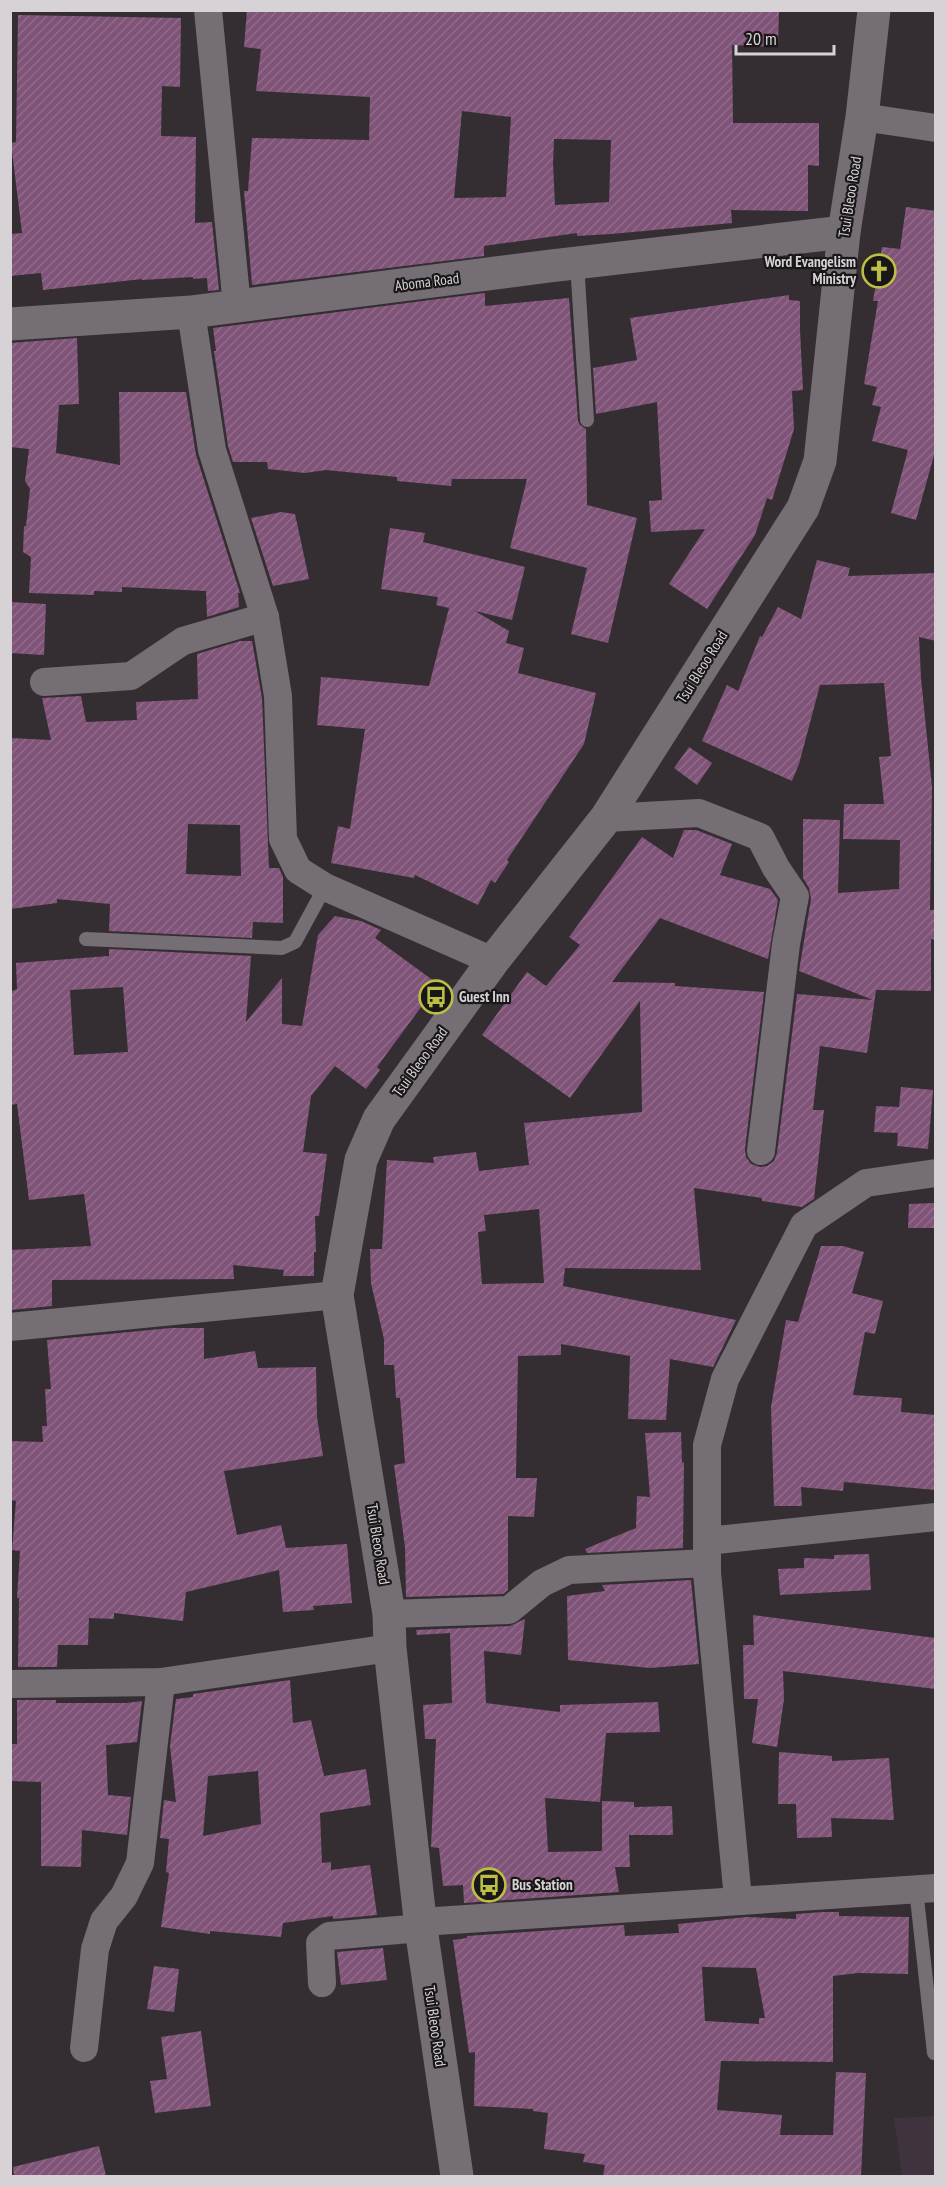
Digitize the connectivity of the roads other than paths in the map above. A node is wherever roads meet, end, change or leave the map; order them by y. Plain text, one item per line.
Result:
1 (208, 10) edge
2 (874, 10) edge
3 (862, 117) junction
4 (936, 128) edge
5 (844, 232) junction
6 (577, 263) junction
7 (237, 306) junction
8 (191, 312) junction
9 (10, 324) edge
10 (587, 420) dead end
11 (265, 617) junction
12 (45, 682) dead end
13 (606, 819) junction
14 (325, 887) junction
15 (86, 939) dead end
16 (493, 961) junction
17 (761, 1151) dead end
18 (936, 1173) edge
19 (337, 1295) junction
20 (10, 1327) edge
21 (936, 1517) edge
22 (707, 1552) junction
23 (389, 1614) junction
24 (390, 1648) junction
25 (161, 1682) junction
26 (10, 1684) edge
27 (926, 1888) edge
28 (738, 1899) junction
29 (421, 1925) junction
30 (322, 1983) dead end
31 (84, 2048) dead end
32 (934, 2053) dead end
33 (457, 2176) edge

1 - 7 street
2 - 3 street, Tsui Bleoo Road
3 - 4 street
3 - 5 street, Tsui Bleoo Road
5 - 6 street, Aboma Road
5 - 13 street, Tsui Bleoo Road
6 - 7 street, Aboma Road
6 - 10 lane
7 - 8 street, Aboma Road
8 - 9 street, Aboma Road
8 - 11 street
11 - 12 street
11 - 14 street
13 - 16 street, Tsui Bleoo Road
13 - 17 street
14 - 15 lane
14 - 16 street
16 - 19 street, Tsui Bleoo Road
18 - 22 street
19 - 20 street
19 - 23 street, Tsui Bleoo Road
21 - 22 street
22 - 23 street
22 - 28 street
23 - 24 street, Tsui Bleoo Road
24 - 25 street
24 - 29 street, Tsui Bleoo Road
25 - 26 street
25 - 31 street
27 - 28 street
27 - 32 lane
28 - 29 street
29 - 30 street
29 - 33 street, Tsui Bleoo Road

